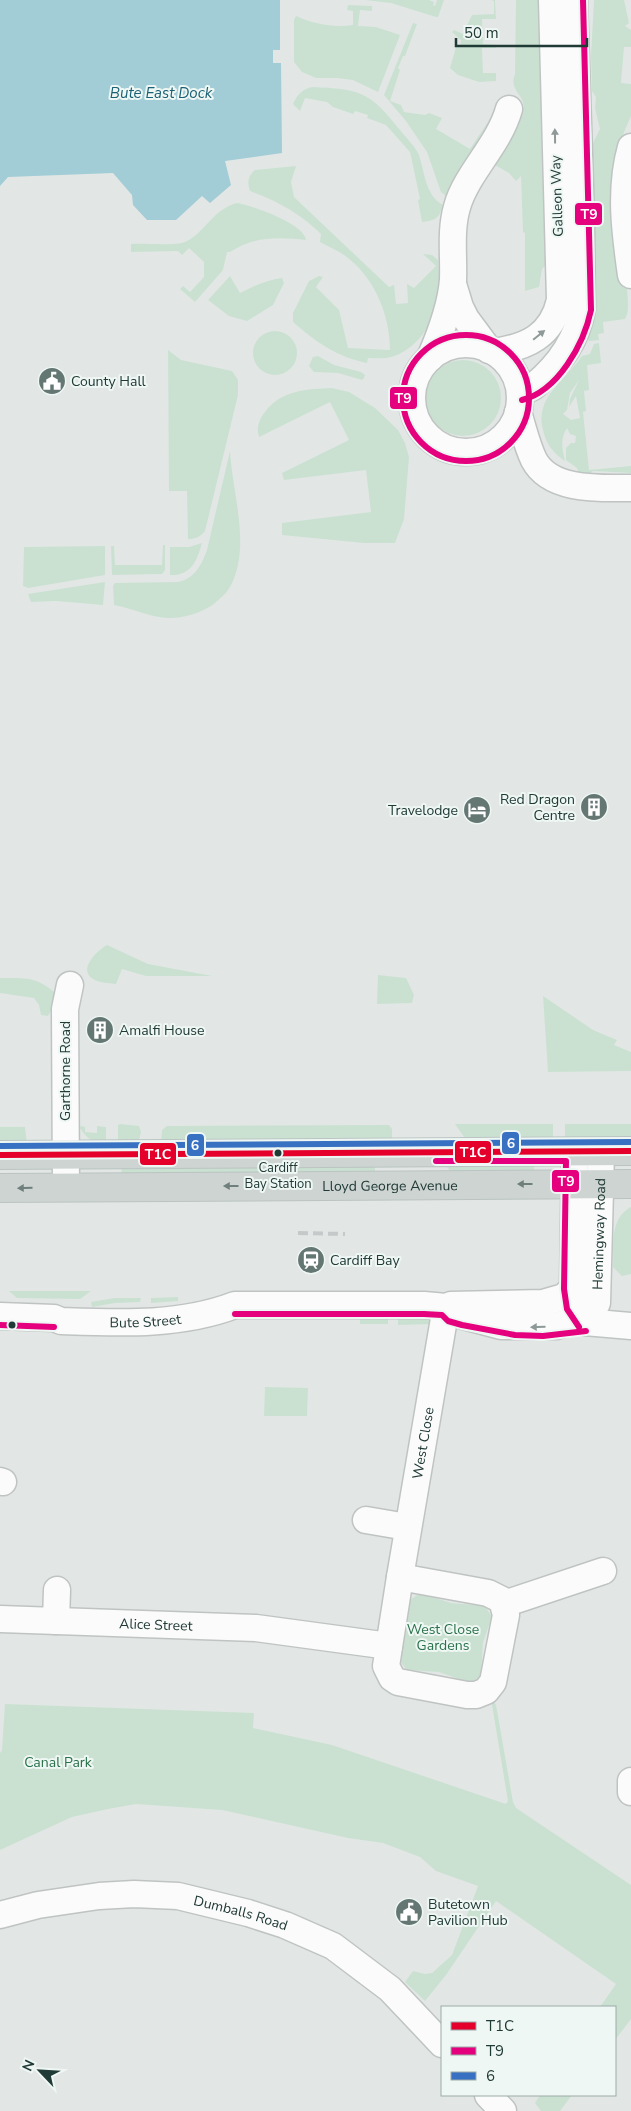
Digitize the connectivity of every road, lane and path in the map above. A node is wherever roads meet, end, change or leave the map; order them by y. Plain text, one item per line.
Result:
1 (552, 0) edge
2 (574, 0) edge
3 (582, 0) edge
4 (576, 30) junction
5 (509, 109) dead end
6 (631, 147) edge
7 (631, 275) edge
8 (453, 283) junction
9 (492, 351) junction
10 (430, 358) junction
11 (519, 402) junction
12 (492, 446) junction
13 (534, 461) junction
14 (631, 488) edge
15 (70, 986) dead end
16 (631, 1151) edge
17 (588, 1152) junction
18 (65, 1154) junction
19 (0, 1155) edge
20 (601, 1184) junction
21 (631, 1184) edge
22 (574, 1185) junction
23 (66, 1187) junction
24 (0, 1188) edge
25 (573, 1288) junction
26 (446, 1307) junction
27 (0, 1316) edge
28 (586, 1322) junction
29 (631, 1326) edge
30 (366, 1520) dead end
31 (407, 1527) junction
32 (603, 1571) dead end
33 (400, 1577) junction
34 (57, 1590) dead end
35 (504, 1604) junction
36 (0, 1620) edge
37 (56, 1621) junction
38 (389, 1646) junction
39 (631, 1781) edge
40 (631, 1792) edge
41 (0, 1915) edge
42 (441, 2043) edge
43 (489, 2096) edge
44 (503, 2111) edge

9 -> 1 street, Galleon Way
2 - 4 street, Galleon Way
3 - 4 street
4 - 11 street, Galleon Way
5 - 8 street
6 - 7 street
8 - 9 street
8 - 10 street
9 - 10 street
9 - 11 street
10 - 12 street
11 - 12 street
11 - 13 street
12 - 13 street
13 - 14 street
15 - 18 street, Garthorne Road
16 - 17 main road
17 - 18 main road
17 - 20 street, Hemingway Road
17 - 22 street, Hemingway Road
18 - 19 main road
18 - 23 street, Garthorne Road
20 - 21 main road, Lloyd George Avenue
20 - 22 main road, Lloyd George Avenue
20 - 28 street, Hemingway Road
22 -> 23 main road, Lloyd George Avenue
22 - 25 street, Hemingway Road
23 -> 24 main road, Lloyd George Avenue
25 - 26 street, Bute Street
25 - 28 street, Hemingway Road
26 - 27 street, Bute Street
28 -> 26 street, Bute Street
26 - 31 street, West Close
28 - 29 street, Bute Street
30 - 31 street
31 - 33 street, West Close
32 - 35 street
33 - 35 street
33 - 38 street, West Close
34 - 37 street
35 - 38 street, West Close
36 - 37 street, Alice Street
37 - 38 street, Alice Street
39 - 40 street
41 - 42 street, Dumballs Road
43 - 44 street

